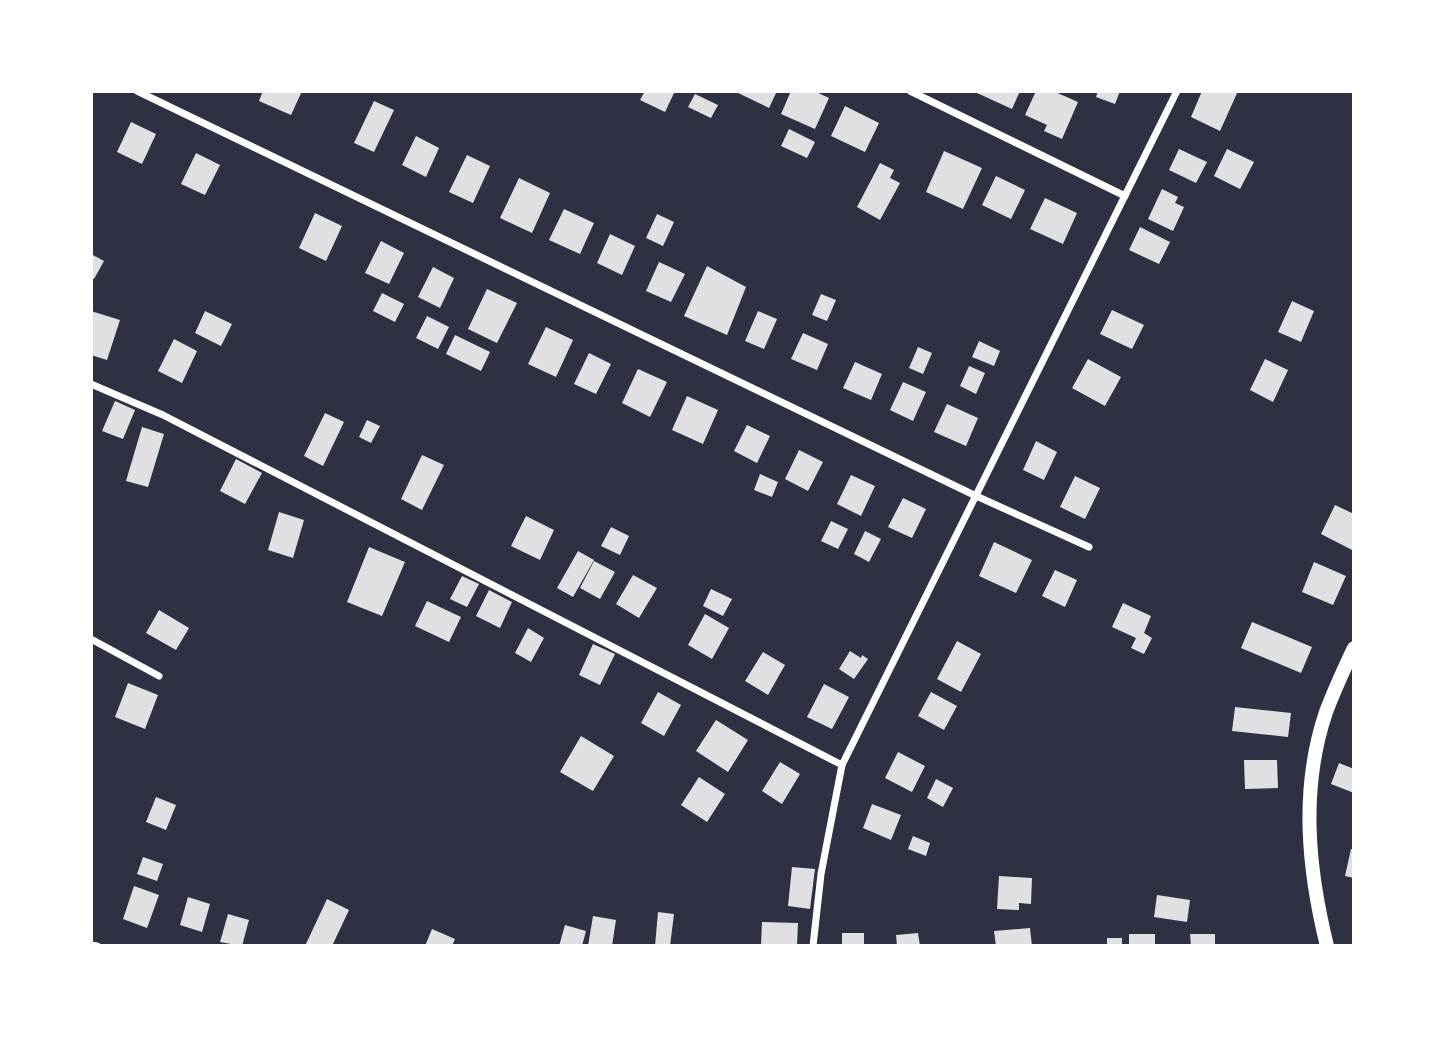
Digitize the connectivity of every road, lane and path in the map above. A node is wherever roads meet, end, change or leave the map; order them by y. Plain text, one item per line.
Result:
1 (137, 91) edge
2 (910, 91) edge
3 (1177, 91) edge
4 (1125, 195) junction
5 (91, 384) edge
6 (974, 495) junction
7 (1089, 547) dead end
8 (91, 639) edge
9 (1354, 648) edge
10 (159, 676) dead end
11 (842, 765) junction
12 (91, 945) edge
13 (97, 946) edge
14 (813, 946) edge
15 (1327, 946) edge

1 - 6 street
2 - 4 street
3 - 4 street
4 - 6 street
5 - 11 street
6 - 7 street
6 - 11 street
8 - 10 street
9 - 15 main road
11 - 14 street
12 - 13 street

